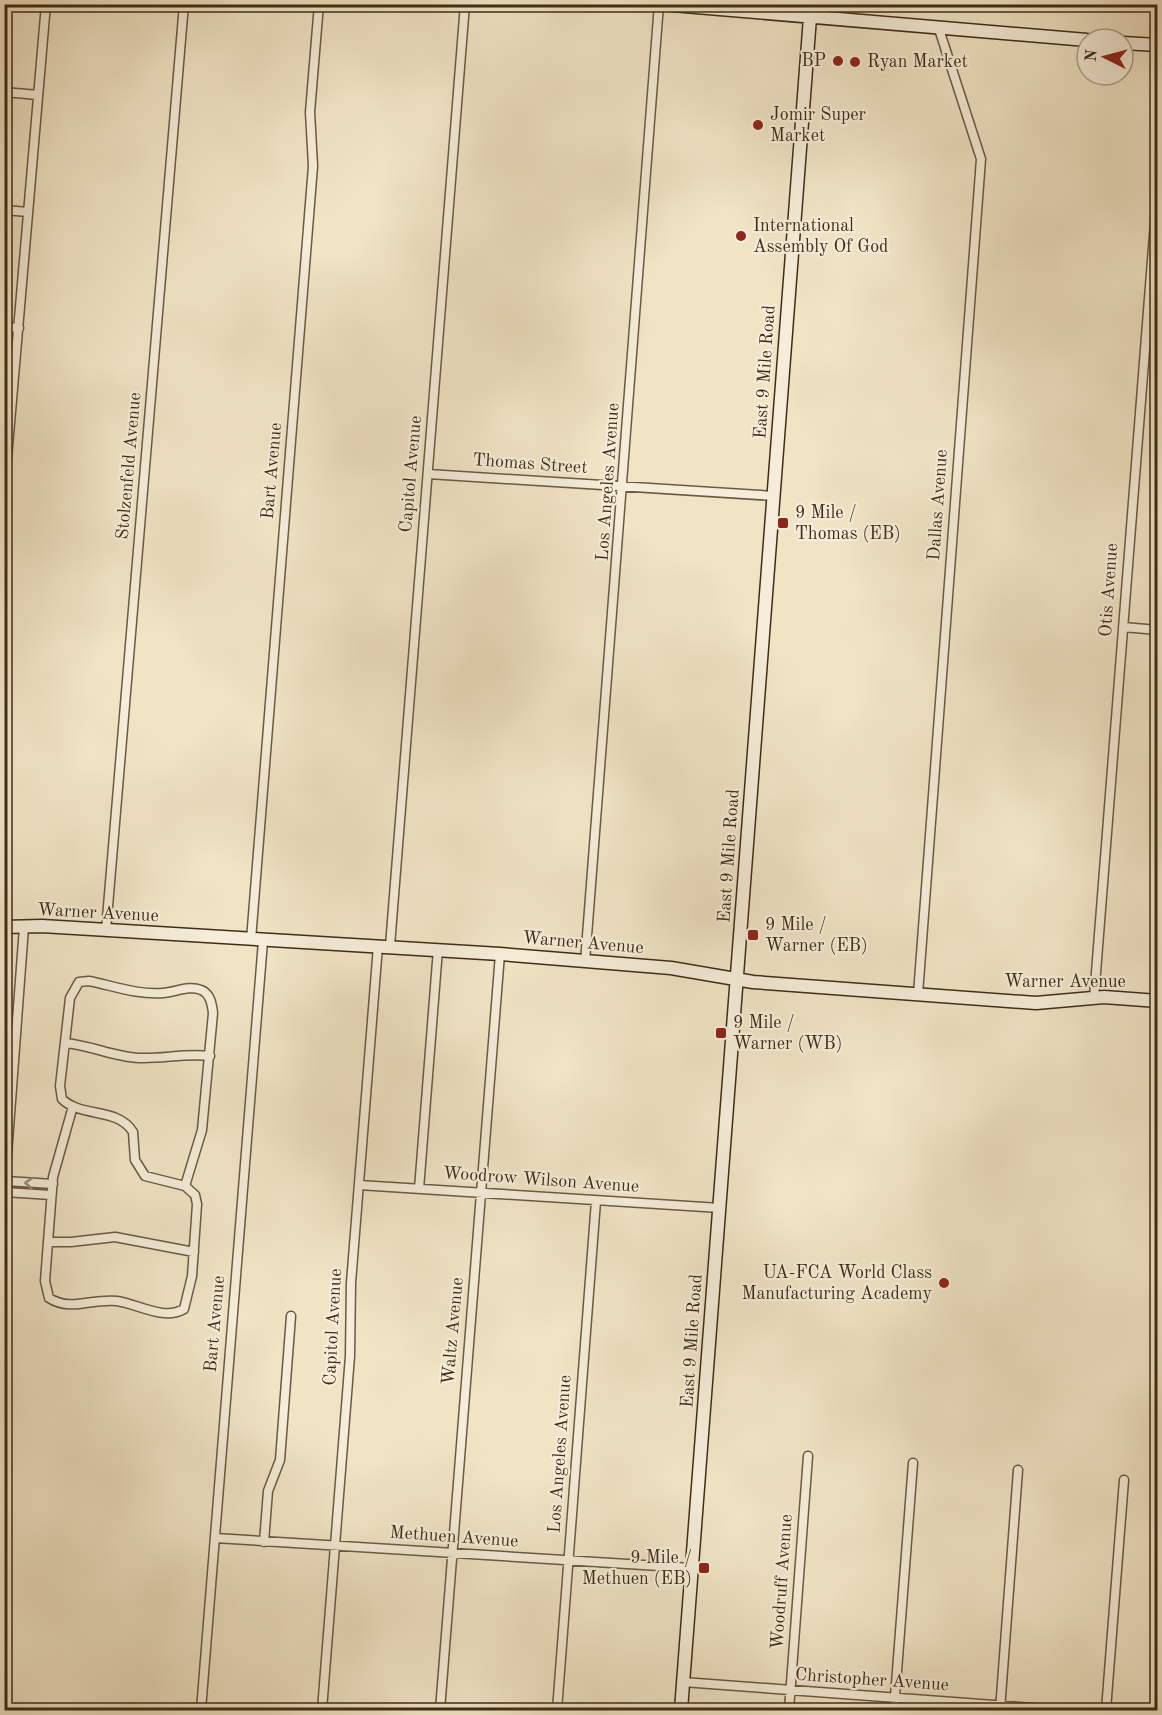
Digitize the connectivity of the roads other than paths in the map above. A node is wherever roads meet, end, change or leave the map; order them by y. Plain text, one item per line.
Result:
1 (46, 4) edge
2 (184, 4) edge
3 (319, 4) edge
4 (465, 4) edge
5 (660, 4) edge
6 (811, 10) edge
7 (938, 26) junction
8 (1075, 39) edge
9 (1135, 44) edge
10 (1158, 45) edge
11 (4, 92) edge
12 (38, 95) junction
13 (1158, 184) edge
14 (4, 210) edge
15 (28, 212) junction
16 (1155, 230) edge
17 (4, 327) edge
18 (18, 328) junction
19 (6, 447) edge
20 (428, 474) junction
21 (624, 487) junction
22 (4, 493) edge
23 (774, 496) junction
24 (1123, 627) junction
25 (1158, 630) edge
26 (4, 927) edge
27 (24, 927) junction
28 (106, 930) junction
29 (257, 940) junction
30 (384, 946) junction
31 (438, 949) junction
32 (500, 954) junction
33 (585, 962) junction
34 (738, 979) junction
35 (918, 994) junction
36 (1094, 998) junction
37 (1158, 1001) edge
38 (4, 1033) edge
39 (16, 1034) junction
40 (65, 1042) junction
41 (210, 1056) junction
42 (73, 1106) junction
43 (6, 1138) edge
44 (6, 1181) junction
45 (53, 1184) junction
46 (359, 1185) junction
47 (184, 1186) junction
48 (419, 1189) junction
49 (481, 1192) junction
50 (5, 1193) edge
51 (51, 1195) junction
52 (596, 1201) junction
53 (720, 1208) junction
54 (48, 1242) junction
55 (194, 1252) junction
56 (291, 1316) dead end
57 (808, 1456) dead end
58 (913, 1463) dead end
59 (1018, 1470) dead end
60 (1124, 1480) dead end
61 (215, 1538) junction
62 (264, 1542) junction
63 (335, 1546) junction
64 (453, 1553) junction
65 (568, 1560) junction
66 (691, 1568) junction
67 (683, 1682) junction
68 (791, 1691) junction
69 (895, 1698) junction
70 (1000, 1708) edge
71 (201, 1710) edge
72 (322, 1710) edge
73 (440, 1710) edge
74 (557, 1710) edge
75 (681, 1710) edge
76 (789, 1710) edge
77 (894, 1710) edge
78 (1060, 1710) edge
79 (1106, 1710) edge

1 - 12 street
2 - 28 street, Stolzenfeld Avenue
3 - 29 street, Bart Avenue
4 - 20 street, Capitol Avenue
5 - 6 main road
5 - 21 street, Los Angeles Avenue
6 - 7 main road
6 - 23 main road, East 9 Mile Road
7 - 8 main road
7 - 35 street, Dallas Avenue
9 - 10 main road
11 - 12 street
12 - 15 street
13 - 16 street, Otis Avenue
14 - 15 street
15 - 18 street
16 - 24 street, Otis Avenue
17 - 18 street
18 - 19 street
19 - 22 street
20 - 21 street, Thomas Street
20 - 30 street, Capitol Avenue
21 - 23 street, Thomas Street
21 - 33 street, Los Angeles Avenue
23 - 34 main road, East 9 Mile Road
24 - 25 street
24 - 36 street, Otis Avenue
26 - 27 main road, Warner Avenue
27 - 28 main road, Warner Avenue
27 - 39 street
28 - 29 main road, Warner Avenue
29 - 30 main road, Warner Avenue
29 - 61 street, Bart Avenue
30 - 31 main road, Warner Avenue
30 - 46 street, Capitol Avenue
31 - 32 main road, Warner Avenue
31 - 48 street
32 - 33 main road, Warner Avenue
32 - 49 street, Waltz Avenue
33 - 34 main road, Warner Avenue
34 - 35 main road, Warner Avenue
34 - 53 main road, East 9 Mile Road
35 - 36 main road, Warner Avenue
36 - 37 main road, Warner Avenue
38 - 39 street
39 - 43 street
40 - 41 street
40 - 41 street
40 - 42 street
41 - 47 street
42 - 45 street
42 - 47 street
43 - 44 street
45 -> 44 street
44 - 50 street
45 - 51 street
46 - 48 street, Woodrow Wilson Avenue
46 - 63 street, Capitol Avenue
47 - 55 street
48 - 49 street, Woodrow Wilson Avenue
49 - 52 street, Woodrow Wilson Avenue
49 - 64 street, Waltz Avenue
50 - 51 street
51 - 54 street
52 - 53 street, Woodrow Wilson Avenue
52 - 65 street, Los Angeles Avenue
53 - 66 main road, East 9 Mile Road
54 - 55 street
54 - 55 street
56 - 62 street
57 - 68 street, Woodruff Avenue
58 - 69 street
59 - 70 street
60 - 79 street
61 - 62 street, Methuen Avenue
61 - 71 street, Bart Avenue
62 - 63 street, Methuen Avenue
63 - 64 street, Methuen Avenue
63 - 72 street, Capitol Avenue
64 - 65 street, Methuen Avenue
64 - 73 street, Waltz Avenue
65 - 66 street, Methuen Avenue
65 - 74 street, Los Angeles Avenue
66 - 67 main road, East 9 Mile Road
67 - 68 street, Christopher Avenue
67 - 75 main road, East 9 Mile Road
68 - 69 street, Christopher Avenue
68 - 76 street, Woodruff Avenue
69 - 70 street, Christopher Avenue
69 - 77 street
70 - 78 street, Christopher Avenue

